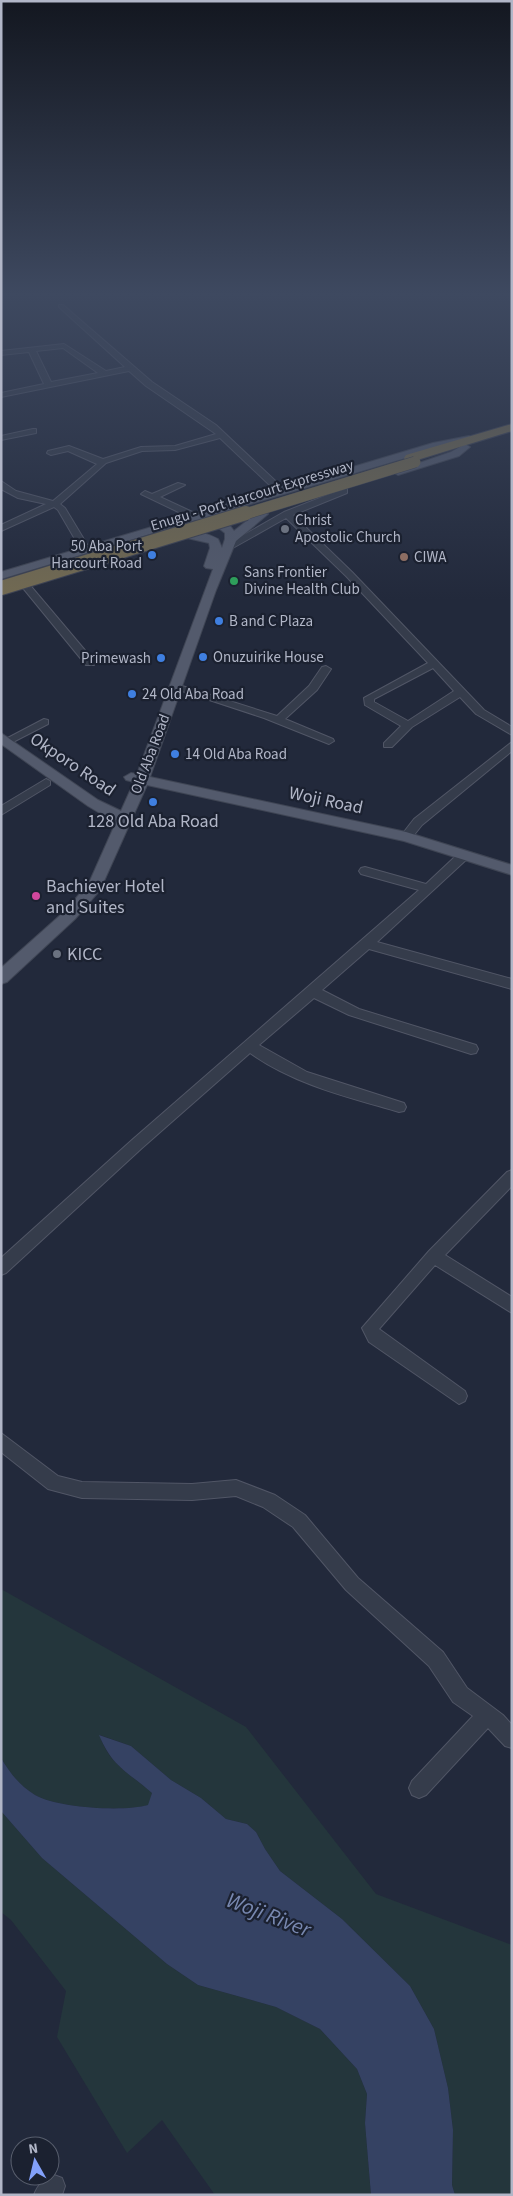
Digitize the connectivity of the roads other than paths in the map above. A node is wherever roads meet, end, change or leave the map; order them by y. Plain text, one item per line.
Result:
1 (164, 394) edge
2 (512, 428) edge
3 (33, 431) dead end
4 (512, 432) edge
5 (222, 435) junction
6 (486, 435) junction
7 (1, 438) edge
8 (465, 446) junction
9 (52, 453) dead end
10 (412, 460) junction
11 (102, 462) junction
12 (1, 483) edge
13 (181, 484) dead end
14 (344, 489) junction
15 (281, 491) junction
16 (54, 504) junction
17 (262, 514) junction
18 (287, 514) junction
19 (196, 517) junction
20 (225, 526) junction
21 (1, 528) edge
22 (191, 536) junction
23 (128, 538) junction
24 (230, 543) junction
25 (159, 546) junction
26 (86, 551) junction
27 (1, 576) edge
28 (1, 582) edge
29 (26, 586) junction
30 (1, 588) edge
31 (1, 594) edge
32 (90, 663) dead end
33 (433, 664) junction
34 (326, 669) dead end
35 (176, 687) junction
36 (460, 692) junction
37 (278, 720) junction
38 (44, 722) dead end
39 (408, 725) junction
40 (512, 732) edge
41 (329, 740) dead end
42 (3, 742) edge
43 (388, 745) dead end
44 (512, 745) edge
45 (136, 778) junction
46 (46, 783) junction
47 (1, 810) edge
48 (119, 819) junction
49 (406, 837) junction
50 (463, 856) junction
51 (512, 870) edge
52 (365, 871) dead end
53 (427, 888) junction
54 (367, 944) junction
55 (1, 965) edge
56 (1, 978) edge
57 (512, 984) edge
58 (312, 991) junction
59 (250, 1046) junction
60 (471, 1049) dead end
61 (398, 1107) dead end
62 (509, 1184) edge
63 (434, 1256) junction
64 (1, 1268) edge
65 (512, 1306) edge
66 (459, 1396) dead end
67 (1, 1441) edge
68 (487, 1715) junction
69 (512, 1739) edge
70 (419, 1788) dead end

1 - 5 street
2 - 6 highway, Enugu - Port Harcourt Expressway
3 - 7 street
4 - 8 highway, Enugu - Port Harcourt Expressway
5 - 11 street
5 - 15 street
6 - 10 highway, Enugu - Port Harcourt Expressway
6 - 15 main road
8 - 10 highway, Enugu - Port Harcourt Expressway
8 - 14 main road
9 - 11 street
10 - 28 highway, Enugu - Port Harcourt Expressway
10 - 30 highway, Enugu - Port Harcourt Expressway, bridge
11 - 16 street
12 - 16 street
13 - 19 street
14 - 17 main road
14 - 18 street
15 - 19 main road
16 - 21 street
16 - 26 street
17 - 20 main road
17 - 24 main road
18 - 24 street
18 - 33 street
19 - 20 main road
19 - 23 main road
20 - 22 main road
20 - 24 main road
22 - 25 main road
22 - 45 main road, Old Aba Road
23 - 25 main road
23 - 26 main road
24 - 35 main road, Old Aba Road
25 - 29 main road
26 - 27 main road
29 - 31 main road
29 - 32 street
33 - 36 street
33 - 39 street
34 - 37 street
35 - 37 street
35 - 45 main road, Old Aba Road
36 - 39 street
36 - 40 street
37 - 41 street
38 - 42 street
39 - 43 street
42 - 46 main road, Okporo Road
42 - 48 main road, Okporo Road
44 - 49 street
45 - 48 main road, Old Aba Road
45 - 49 main road, Woji Road
46 - 47 street
46 - 48 main road, Okporo Road
48 - 55 main road, Old Aba Road
48 - 56 main road, Old Aba Road
49 - 50 main road, Woji Road
50 - 51 main road, Woji Road
50 - 53 street
52 - 53 street
53 - 54 street
54 - 57 street
54 - 58 street
58 - 59 street
58 - 60 street
59 - 61 street
59 - 64 street
62 - 63 street
63 - 65 street
63 - 66 street
67 - 68 street
68 - 69 street
68 - 70 street

